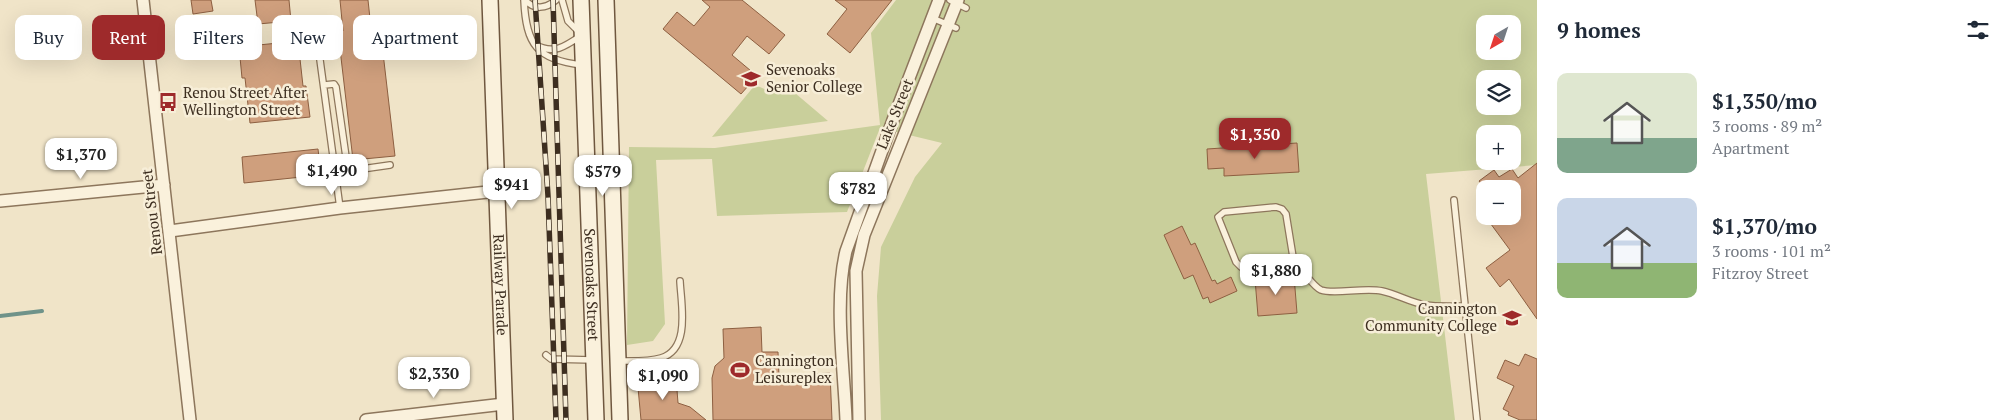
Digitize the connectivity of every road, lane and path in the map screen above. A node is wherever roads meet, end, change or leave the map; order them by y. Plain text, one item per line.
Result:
1 (144, 0) edge
2 (490, 0) edge
3 (525, 0) edge
4 (556, 0) edge
5 (562, 0) edge
6 (581, 0) edge
7 (606, 0) edge
8 (939, 0) edge
9 (957, 3) edge
10 (932, 18) junction
11 (952, 26) junction
12 (582, 36) junction
13 (534, 44) junction
14 (320, 60) edge
15 (583, 65) junction
16 (608, 73) junction
17 (324, 85) junction
18 (390, 165) dead end
19 (164, 185) junction
20 (497, 191) junction
21 (1454, 200) dead end
22 (0, 201) edge
23 (340, 208) junction
24 (170, 231) junction
25 (1294, 263) junction
26 (680, 281) dead end
27 (1465, 306) junction
28 (546, 355) dead end
29 (593, 360) junction
30 (618, 361) junction
31 (504, 404) junction
32 (185, 420) edge
33 (190, 420) edge
34 (366, 420) edge
35 (505, 420) edge
36 (596, 420) edge
37 (620, 420) edge
38 (846, 420) edge
39 (859, 420) edge
40 (1477, 420) edge

1 - 19 street, Renou Street
2 - 20 main road, Railway Parade
3 - 4 lane
3 - 13 lane
5 - 12 lane
6 - 12 main road, Sevenoaks Street
7 - 16 main road, Sevenoaks Street
8 - 10 street, Lake Street
9 - 11 street, Lake Street
10 - 11 lane
10 - 38 street, Lake Street
11 - 39 street, Lake Street
12 - 13 lane
12 - 15 main road, Sevenoaks Street
13 - 15 lane
14 - 17 lane
15 - 16 main road
15 - 29 main road, Sevenoaks Street
16 - 30 main road, Sevenoaks Street
17 - 18 lane
17 - 23 lane
19 - 22 street
19 - 24 street, Renou Street
20 - 23 street
20 - 31 main road, Railway Parade
21 - 27 lane
23 - 24 street
24 - 33 street, Renou Street
25 - 25 lane
25 - 27 lane
26 - 30 lane
27 - 40 lane
28 - 29 lane
29 - 36 main road, Sevenoaks Street
30 - 37 main road, Sevenoaks Street
31 - 34 street
31 - 35 main road, Railway Parade
32 - 33 street

